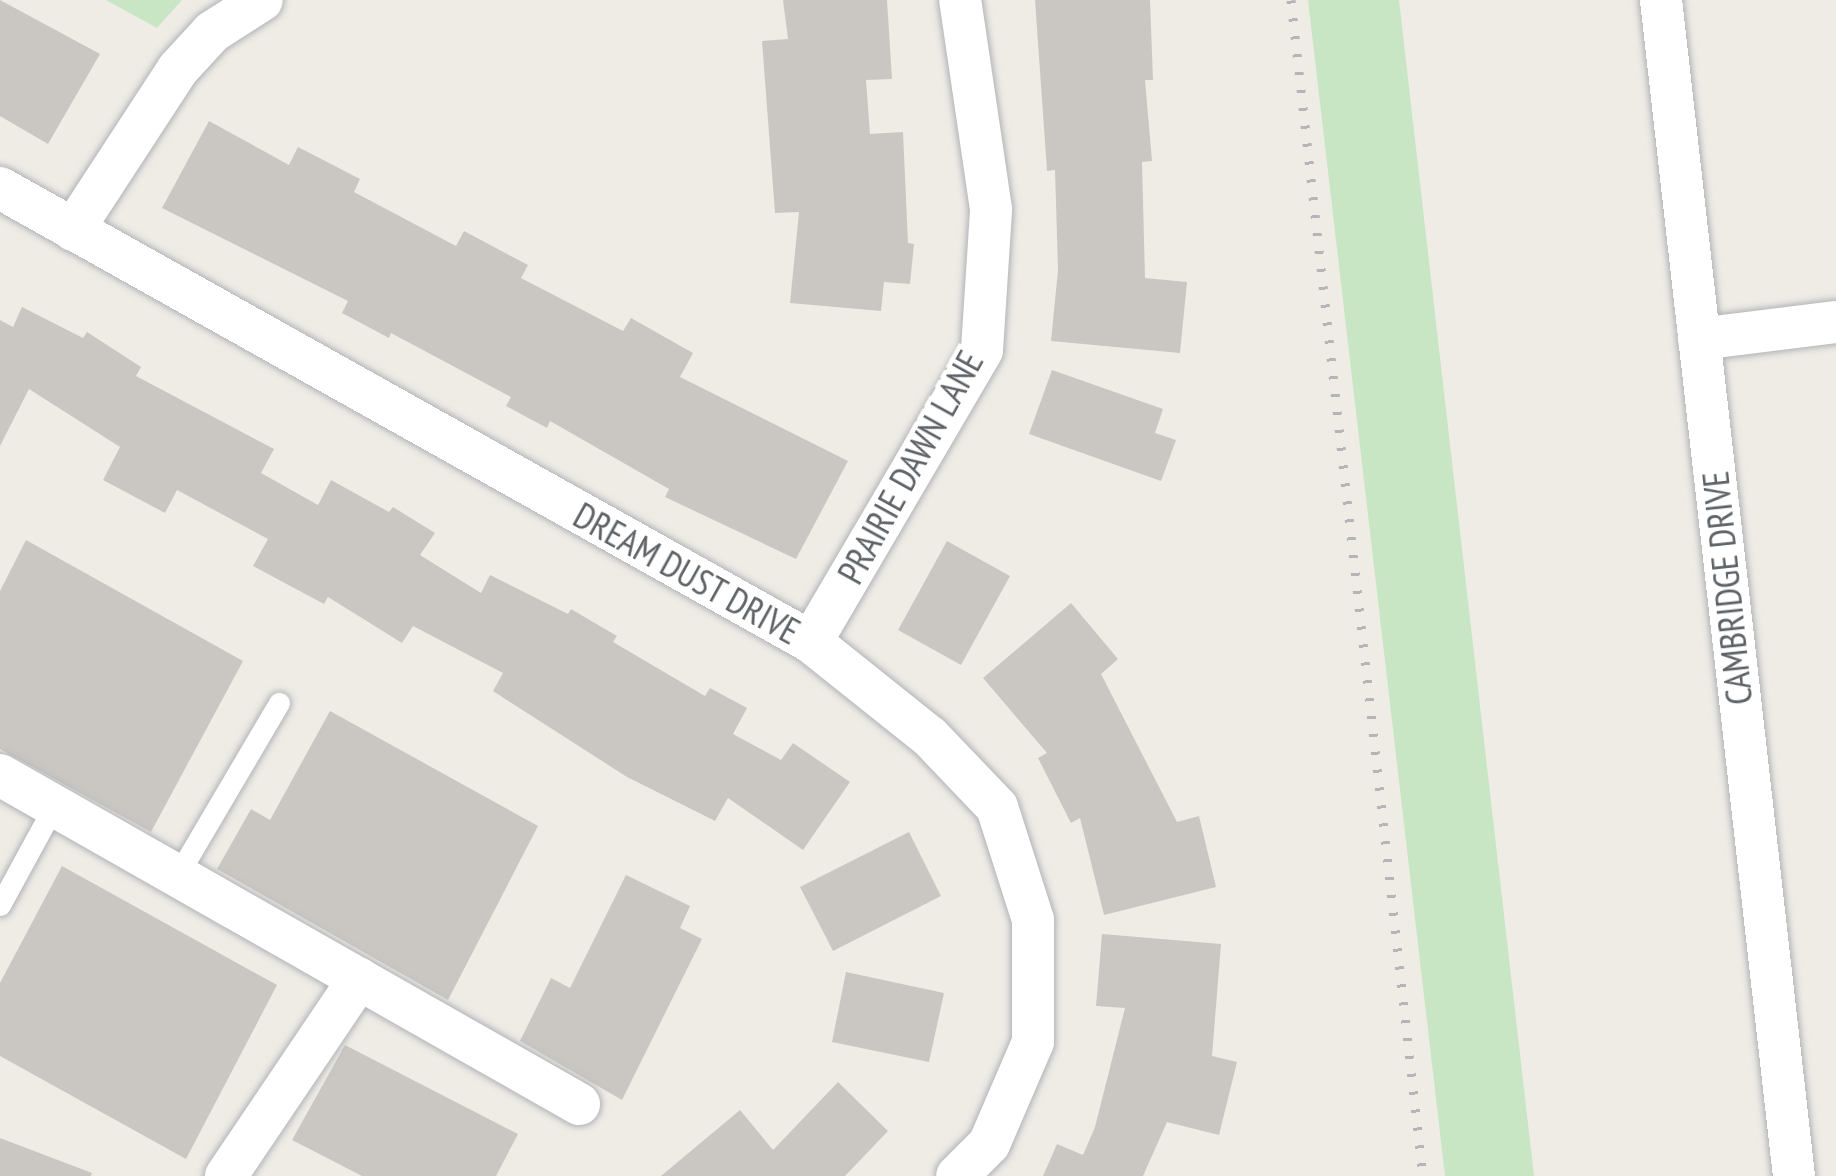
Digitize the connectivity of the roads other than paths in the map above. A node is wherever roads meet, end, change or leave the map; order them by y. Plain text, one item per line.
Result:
1 (262, 0) edge
2 (960, 0) edge
3 (1660, 0) edge
4 (0, 188) edge
5 (73, 230) junction
6 (1836, 322) edge
7 (1699, 339) junction
8 (811, 642) junction
9 (280, 703) dead end
10 (0, 775) edge
11 (54, 806) junction
12 (177, 876) junction
13 (0, 905) edge
14 (359, 979) junction
15 (579, 1104) dead end
16 (226, 1176) edge
17 (957, 1176) edge
18 (1794, 1176) edge

1 - 5 street
2 - 8 street, PRAIRIE DAWN LANE
3 - 7 street, CAMBRIDGE DRIVE
4 - 5 street, DREAM DUST DRIVE
5 - 8 street, DREAM DUST DRIVE
6 - 7 street
7 - 18 street, CAMBRIDGE DRIVE
8 - 17 street, DREAM DUST DRIVE
9 - 12 lane
10 - 11 street
11 - 12 street
11 - 13 lane
12 - 14 street
14 - 15 street
14 - 16 street

